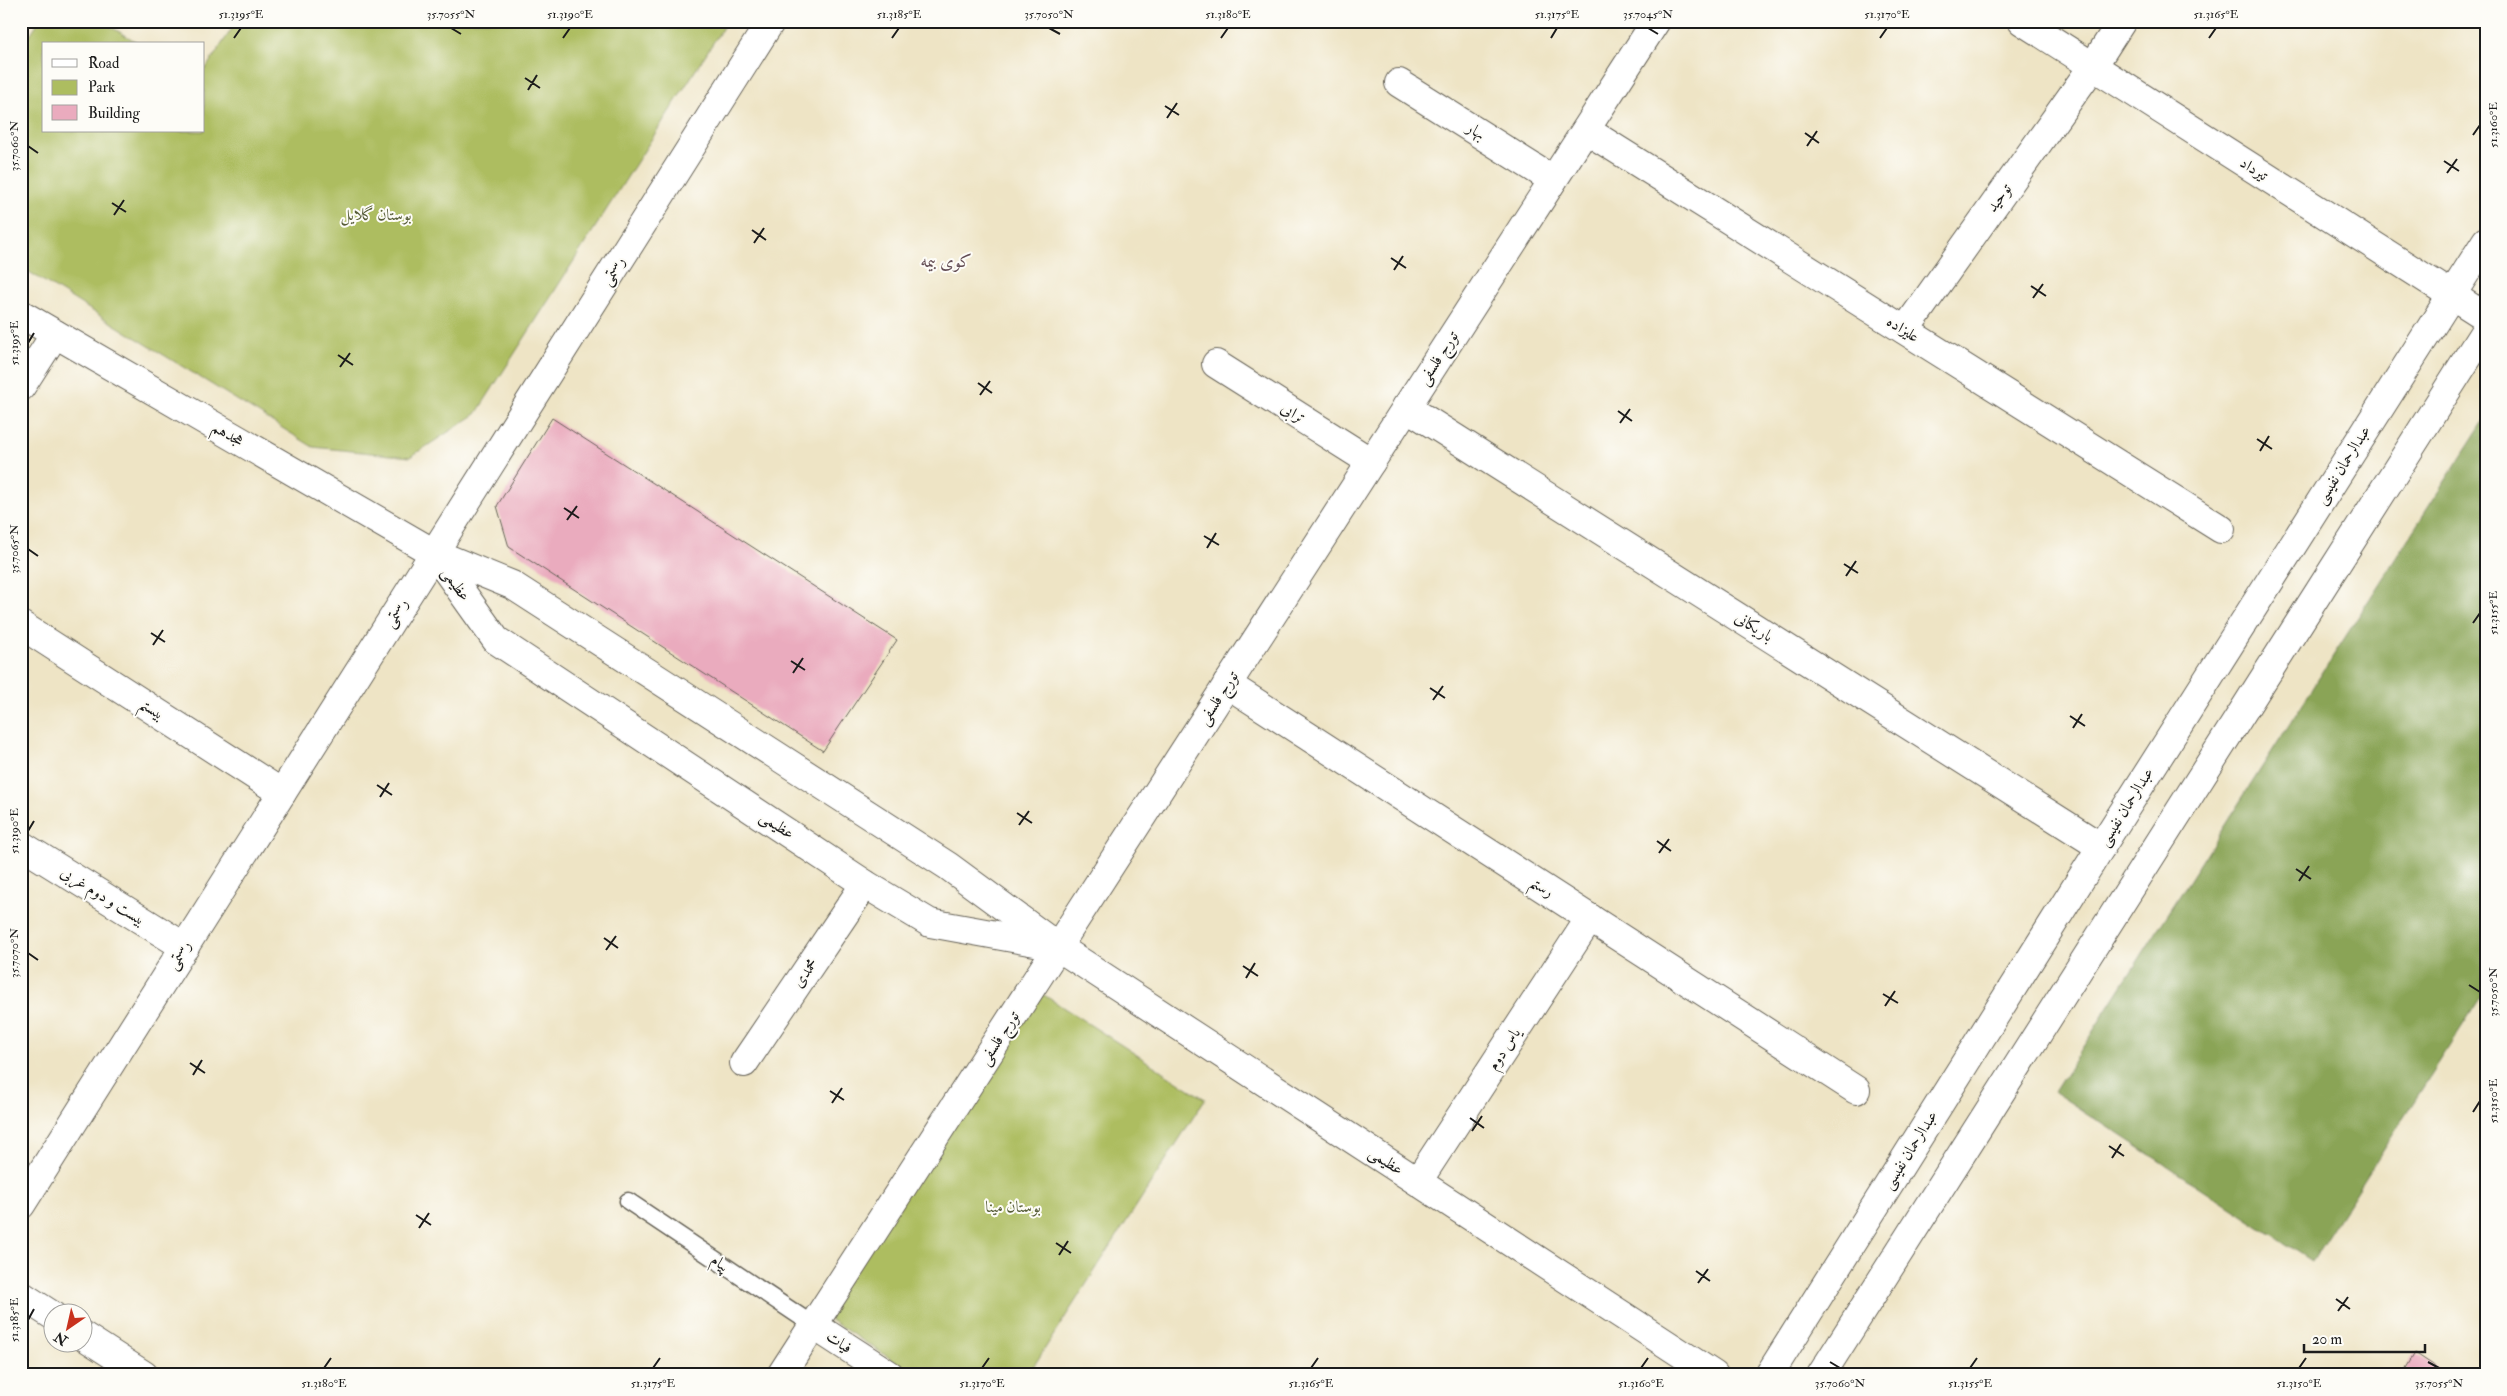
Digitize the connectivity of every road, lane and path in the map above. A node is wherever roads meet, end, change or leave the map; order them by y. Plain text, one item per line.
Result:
1 (771, 21) edge
2 (1656, 21) edge
3 (2022, 21) edge
4 (2122, 21) edge
5 (2093, 66) junction
6 (1399, 83) dead end
7 (1586, 130) junction
8 (1553, 180) junction
9 (2486, 241) edge
10 (2452, 295) junction
11 (21, 314) edge
12 (2486, 317) edge
13 (2486, 329) edge
14 (1905, 330) junction
15 (55, 334) junction
16 (1216, 364) dead end
17 (21, 387) edge
18 (1406, 407) junction
19 (1371, 462) junction
20 (2221, 529) dead end
21 (434, 553) junction
22 (21, 625) edge
23 (1227, 684) junction
24 (282, 793) junction
25 (21, 845) edge
26 (2101, 847) junction
27 (865, 884) junction
28 (1590, 918) junction
29 (185, 947) junction
30 (1058, 947) junction
31 (744, 1063) dead end
32 (1856, 1090) dead end
33 (1418, 1181) junction
34 (628, 1201) dead end
35 (21, 1205) edge
36 (21, 1295) edge
37 (42, 1309) edge
38 (813, 1325) junction
39 (92, 1341) edge
40 (144, 1375) edge
41 (781, 1375) edge
42 (890, 1375) edge
43 (1714, 1375) edge
44 (1769, 1375) edge
45 (1821, 1375) edge

1 - 21 street, رستمی
2 - 7 street, تورج فلسفی
3 - 5 street, تیرداد
4 - 5 street, توحید
5 - 10 street, تیرداد
5 - 14 street, توحید
6 - 8 street, بهار
7 - 8 street, تورج فلسفی
7 - 14 street, علیزاده
8 - 18 street, تورج فلسفی
9 - 10 street, عبدالرحمان نفیسی
10 - 12 street, تیرداد
10 - 26 street, عبدالرحمان نفیسی
11 - 15 street, هجدهم
13 - 45 street
14 - 20 street, علیزاده
15 - 17 street
15 - 21 street, هجدهم
16 - 19 street, ترابی
18 - 19 street, تورج فلسفی
18 - 26 street, باریکانی
19 - 23 street, تورج فلسفی
21 - 24 street, رستمی
21 - 27 street, عظیمی
21 - 30 street, عظیمی
22 - 24 street, بیستم
23 - 28 street, رستم
23 - 30 street, تورج فلسفی
24 - 29 street, رستمی
25 - 29 street, بیست و دوم غربی
26 - 44 street, عبدالرحمان نفیسی
27 - 30 street, عظیمی
27 - 31 street, محمدی
28 - 32 street, رستم
28 - 33 street, یاس دوم
29 - 35 street, رستمی
30 - 33 street, عظیمی
30 - 38 street, تورج فلسفی
33 - 43 street, عظیمی
34 - 38 lane, پیام
36 - 37 street
38 - 41 street, تورج فلسفی
38 - 42 street, فیات
39 - 40 street

